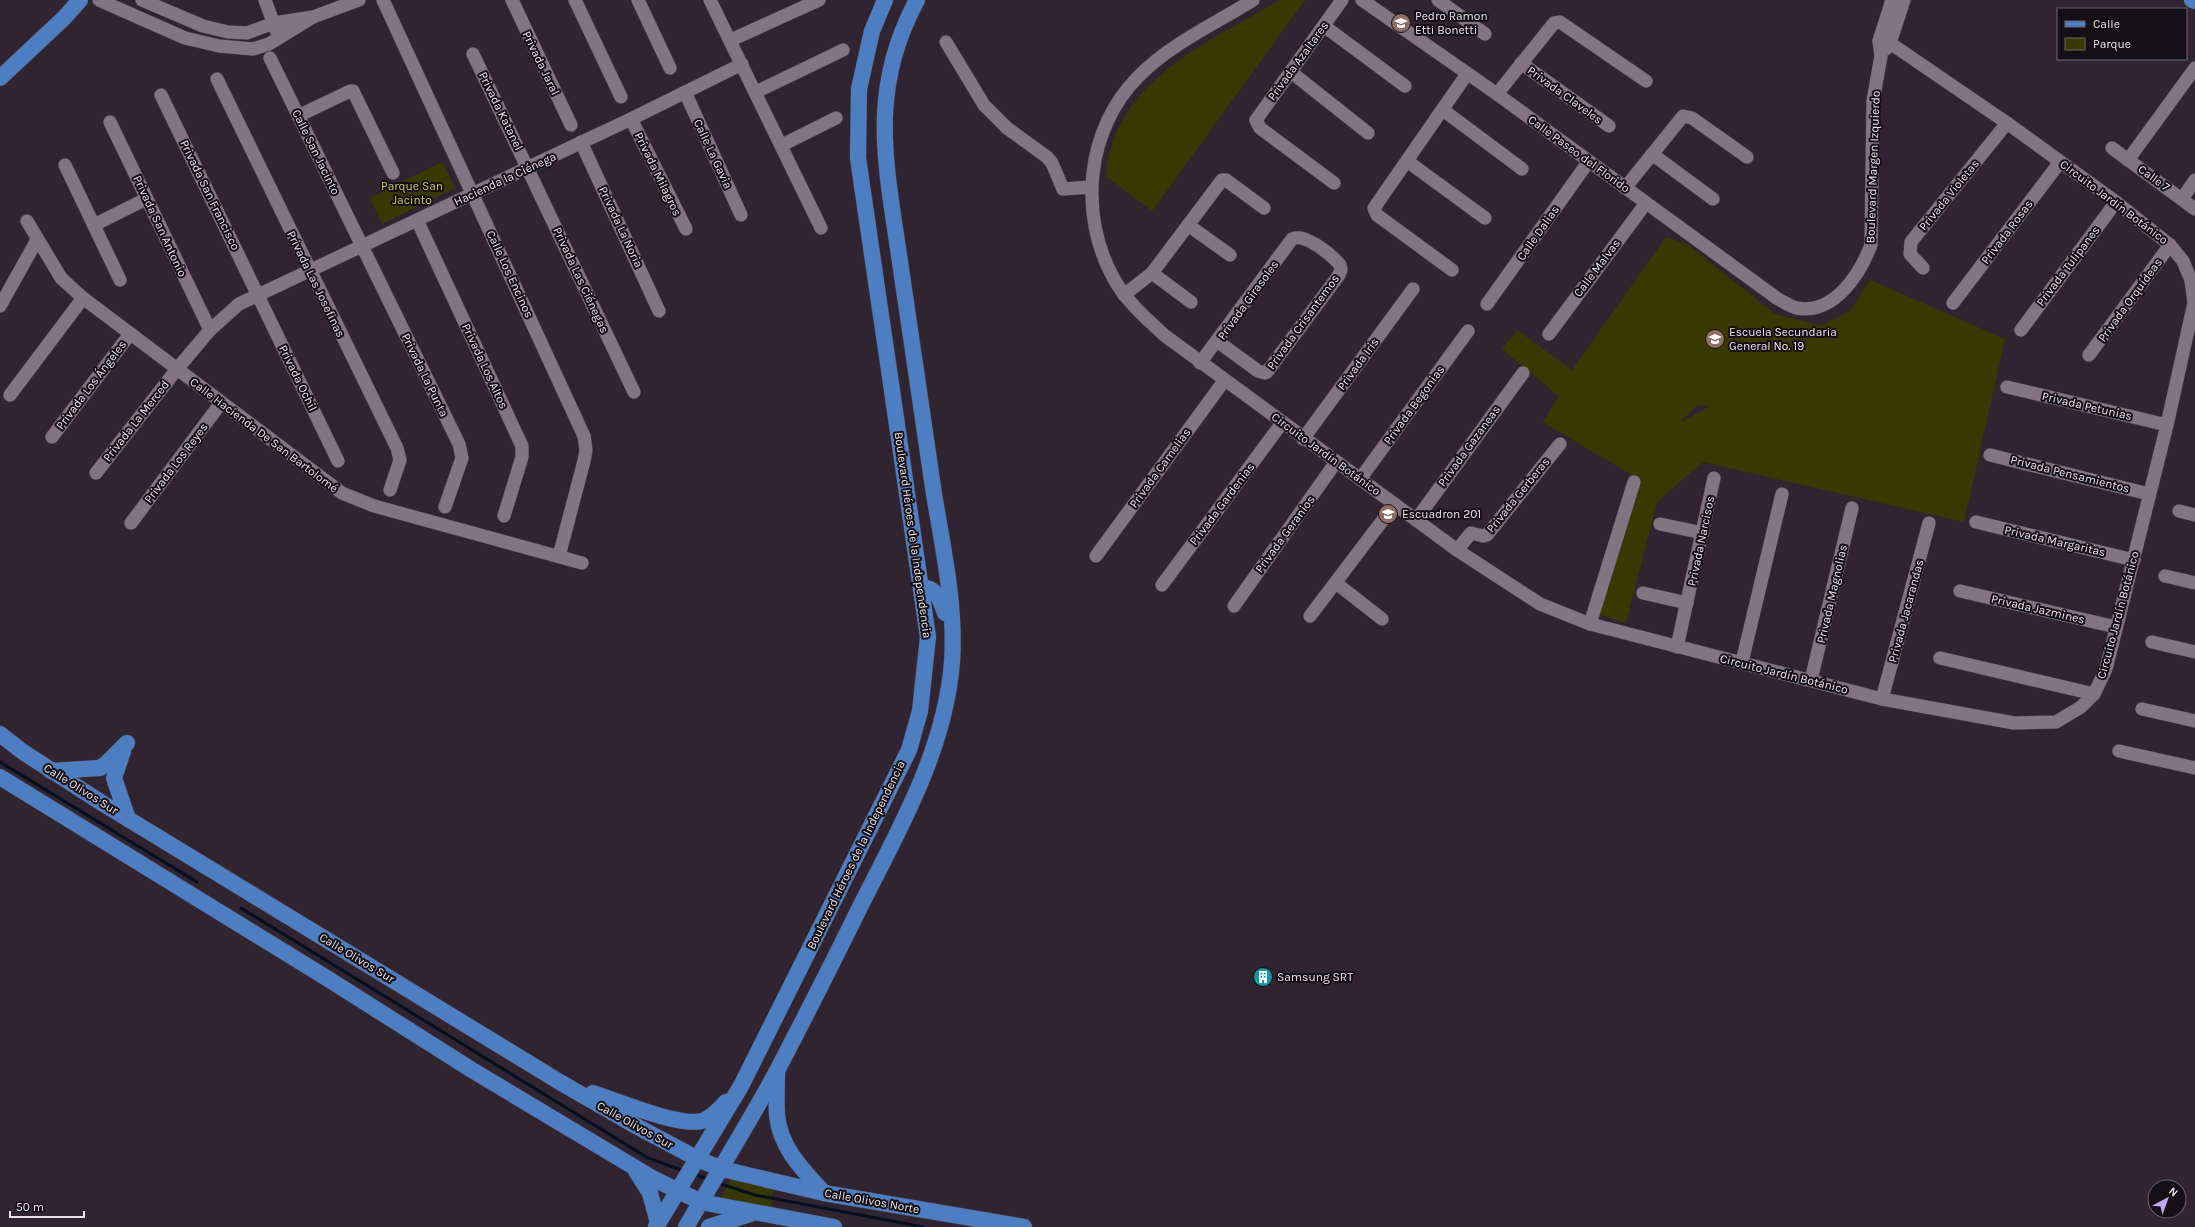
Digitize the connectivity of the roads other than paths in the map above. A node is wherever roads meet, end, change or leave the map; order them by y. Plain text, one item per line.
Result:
1 (80, 0) edge
2 (99, 0) edge
3 (142, 0) edge
4 (265, 0) edge
5 (359, 0) edge
6 (383, 0) edge
7 (512, 0) edge
8 (575, 0) edge
9 (638, 0) edge
10 (710, 0) edge
11 (818, 0) edge
12 (885, 0) edge
13 (916, 0) edge
14 (1253, 0) edge
15 (1342, 0) edge
16 (1438, 0) edge
17 (1892, 0) edge
18 (1904, 0) edge
19 (1364, 1) edge
20 (328, 5) edge
21 (313, 17) junction
22 (274, 22) junction
23 (1324, 26) junction
24 (1485, 34) dead end
25 (279, 38) junction
26 (731, 40) junction
27 (946, 42) dead end
28 (1884, 42) junction
29 (843, 50) dead end
30 (473, 54) dead end
31 (270, 58) dead end
32 (1521, 62) junction
33 (742, 64) junction
34 (670, 68) dead end
35 (2195, 68) edge
36 (1290, 72) junction
37 (1467, 74) junction
38 (0, 78) edge
39 (217, 79) dead end
40 (1646, 81) dead end
41 (1405, 86) dead end
42 (685, 92) junction
43 (756, 92) junction
44 (1497, 94) junction
45 (162, 95) dead end
46 (621, 97) dead end
47 (1444, 110) junction
48 (298, 116) junction
49 (836, 118) dead end
50 (631, 119) junction
51 (110, 122) dead end
52 (2007, 123) junction
53 (571, 125) dead end
54 (1609, 126) dead end
55 (1368, 133) dead end
56 (581, 142) junction
57 (782, 145) junction
58 (2112, 148) dead end
59 (1652, 154) junction
60 (1747, 157) dead end
61 (2128, 160) junction
62 (1407, 161) junction
63 (1589, 161) junction
64 (2060, 162) junction
65 (65, 165) dead end
66 (528, 168) junction
67 (1522, 169) dead end
68 (393, 173) dead end
69 (2195, 180) edge
70 (1334, 183) dead end
71 (1091, 187) junction
72 (1625, 188) junction
73 (472, 194) junction
74 (2182, 198) junction
75 (146, 199) junction
76 (1713, 199) dead end
77 (2116, 202) junction
78 (1646, 203) junction
79 (1264, 208) dead end
80 (2195, 209) edge
81 (741, 215) dead end
82 (1484, 218) dead end
83 (417, 220) junction
84 (27, 221) dead end
85 (94, 225) junction
86 (1188, 225) junction
87 (821, 228) dead end
88 (686, 229) dead end
89 (1296, 237) joint
90 (37, 240) junction
91 (2170, 245) junction
92 (362, 247) junction
93 (1230, 255) dead end
94 (1923, 268) dead end
95 (1452, 270) dead end
96 (309, 271) junction
97 (1152, 273) junction
98 (120, 280) dead end
99 (1413, 289) dead end
100 (258, 295) junction
101 (1124, 295) junction
102 (83, 298) junction
103 (1191, 302) dead end
104 (1953, 303) dead end
105 (1487, 304) dead end
106 (0, 306) edge
107 (1797, 308) joint
108 (659, 311) dead end
109 (210, 330) junction
110 (2021, 330) dead end
111 (1468, 331) dead end
112 (130, 334) junction
113 (1549, 334) dead end
114 (1217, 341) junction
115 (2089, 355) dead end
116 (1200, 363) junction
117 (177, 369) junction
118 (1523, 373) dead end
119 (1224, 381) junction
120 (2007, 387) dead end
121 (634, 392) dead end
122 (10, 395) dead end
123 (221, 403) junction
124 (1282, 423) junction
125 (2167, 425) junction
126 (52, 437) dead end
127 (1303, 439) junction
128 (1560, 444) dead end
129 (1990, 455) dead end
130 (338, 461) dead end
131 (1336, 462) junction
132 (96, 473) dead end
133 (1714, 478) dead end
134 (1360, 479) junction
135 (1634, 482) dead end
136 (390, 490) dead end
137 (1782, 494) dead end
138 (2149, 494) junction
139 (1395, 504) junction
140 (445, 507) dead end
141 (1852, 508) dead end
142 (2179, 511) dead end
143 (2195, 514) edge
144 (504, 516) dead end
145 (1416, 520) junction
146 (1976, 522) dead end
147 (131, 523) dead end
148 (1929, 523) dead end
149 (1660, 524) dead end
150 (1703, 533) junction
151 (1457, 550) junction
152 (559, 556) junction
153 (1096, 556) dead end
154 (2134, 560) junction
155 (582, 563) dead end
156 (2165, 576) dead end
157 (1336, 583) junction
158 (2195, 584) edge
159 (1162, 585) dead end
160 (920, 587) junction
161 (1960, 591) dead end
162 (1643, 593) dead end
163 (1687, 603) junction
164 (1234, 606) dead end
165 (1310, 616) dead end
166 (1382, 618) dead end
167 (1590, 624) junction
168 (2116, 627) junction
169 (953, 636) junction
170 (2152, 642) dead end
171 (1677, 647) junction
172 (2195, 652) edge
173 (1940, 658) dead end
174 (1742, 662) junction
175 (1811, 680) junction
176 (2094, 694) junction
177 (1882, 699) junction
178 (2142, 709) dead end
179 (2195, 721) edge
180 (0, 734) edge
181 (2119, 751) dead end
182 (100, 768) junction
183 (2195, 768) edge
184 (51, 771) junction
185 (0, 777) edge
186 (114, 778) junction
187 (128, 819) junction
188 (777, 1070) junction
189 (558, 1080) junction
190 (741, 1086) junction
191 (698, 1159) junction
192 (634, 1169) junction
193 (722, 1169) junction
194 (678, 1191) junction
195 (824, 1193) junction
196 (701, 1202) junction
197 (754, 1213) junction
198 (657, 1225) edge
199 (686, 1227) edge
200 (709, 1227) edge
201 (834, 1227) edge
202 (1024, 1227) edge

1 - 38 main road
2 - 25 street
3 - 22 street
4 - 22 street
5 - 20 street
6 - 73 street, Calle Los Encinos
7 - 53 street, Privada Jaral
8 - 46 street
9 - 34 street
10 - 26 street
11 - 26 street
12 - 160 main road, Boulevard Héroes de la Independencia
13 - 169 main road
14 - 71 street, Circuito Jardín Botánico
15 - 23 street, Privada Azaltares
16 - 24 street
17 - 28 street, Boulevard Margen Izquierdo
18 - 28 street, Boulevard Margen Izquierdo
19 - 37 street, Calle Paseo del Florido
20 - 21 street
21 - 22 street
21 - 25 street
22 - 25 street
23 - 36 street, Privada Azaltares
23 - 41 street
26 - 33 street
27 - 71 street
28 - 52 street, Circuito Jardín Botánico
28 - 107 street, Boulevard Margen Izquierdo
29 - 43 street
30 - 66 street, Privada Katanel
31 - 48 street, Calle San Jacinto
32 - 40 street, Privada Claveles
32 - 44 street, Privada Claveles
32 - 54 street, Privada Claveles
33 - 42 street, Hacienda la Ciénega
33 - 43 street
35 - 61 street
36 - 55 street
36 - 70 street, Privada Azaltares
37 - 44 street, Calle Paseo del Florido
37 - 47 street
39 - 96 street, Privada Las Josefinas
42 - 50 street, Hacienda la Ciénega
42 - 81 street, Calle La Gavia
43 - 57 street
44 - 63 street, Calle Paseo del Florido
45 - 100 street, Privada San Francisco
47 - 62 street
47 - 67 street
48 - 68 street
48 - 92 street, Calle San Jacinto
49 - 57 street
50 - 56 street, Hacienda la Ciénega
50 - 88 street, Privada Milagros
51 - 75 street, Privada San Antonio
52 - 64 street, Circuito Jardín Botánico
52 - 94 street, Privada Violetas
56 - 66 street, Hacienda la Ciénega
56 - 108 street, Privada La Noria
57 - 87 street
58 - 61 street, Calle 7
59 - 60 street
59 - 72 street
59 - 76 street
61 - 74 street, Calle 7
62 - 82 street
62 - 95 street
63 - 72 street, Calle Paseo del Florido
63 - 105 street, Calle Dalias
64 - 77 street, Circuito Jardín Botánico
64 - 104 street, Privada Rosas
65 - 85 street
66 - 73 street, Hacienda la Ciénega
66 - 121 street, Privada Las Ciénegas
69 - 74 street
71 - 101 street, Circuito Jardín Botánico
72 - 78 street, Calle Paseo del Florido
73 - 83 street, Hacienda la Ciénega
73 - 152 street, Calle Los Encinos
74 - 80 street, Calle 7
75 - 85 street
75 - 109 street, Privada San Antonio
77 - 91 street, Circuito Jardín Botánico
77 - 110 street, Privada Tulipanes
78 - 107 street, Calle Paseo del Florido
78 - 113 street, Calle Malvas
79 - 86 street
83 - 92 street, Hacienda la Ciénega
83 - 144 street, Privada Los Altos
84 - 90 street, Calle Hacienda De San Bartolomé
85 - 98 street
86 - 93 street
86 - 97 street
89 - 114 street, Privada Girasoles
89 - 114 street, Privada Crisantemos
90 - 102 street, Calle Hacienda De San Bartolomé
90 - 106 street
91 - 115 street, Privada Orquídeas
91 - 125 street, Circuito Jardín Botánico
92 - 96 street, Hacienda la Ciénega
92 - 140 street, Privada La Punta
96 - 100 street, Hacienda la Ciénega
96 - 136 street, Privada Las Josefinas
97 - 101 street
97 - 103 street
99 - 127 street, Privada Iris
100 - 109 street, Hacienda la Ciénega
100 - 130 street, Privada Ochil
101 - 116 street, Circuito Jardín Botánico
102 - 112 street, Calle Hacienda De San Bartolomé
102 - 122 street
109 - 117 street, Hacienda la Ciénega
111 - 134 street, Privada Begonias
112 - 117 street, Calle Hacienda De San Bartolomé
112 - 126 street, Privada Los Ángeles
114 - 116 street, Privada Girasoles
116 - 119 street, Circuito Jardín Botánico
117 - 123 street, Calle Hacienda De San Bartolomé
117 - 132 street, Privada La Merced
118 - 145 street, Privada Gazaneas
119 - 124 street, Circuito Jardín Botánico
119 - 153 street, Privada Camelias
120 - 125 street, Privada Petunias
123 - 147 street, Privada Los Reyes
123 - 152 street, Calle Hacienda De San Bartolomé
124 - 127 street, Circuito Jardín Botánico
124 - 159 street, Privada Gardenias
125 - 138 street, Circuito Jardín Botánico
127 - 131 street, Circuito Jardín Botánico
128 - 151 street, Privada Gerberas
129 - 138 street, Privada Pensamientos
131 - 134 street, Circuito Jardín Botánico
131 - 164 street, Privada Geranios
133 - 150 street, Privada Narcisos
134 - 139 street, Circuito Jardín Botánico
135 - 167 street
137 - 174 street
138 - 154 street, Circuito Jardín Botánico
139 - 145 street, Circuito Jardín Botánico
139 - 157 street
141 - 175 street, Privada Magnolias
142 - 143 street
145 - 151 street, Circuito Jardín Botánico
146 - 154 street, Privada Margaritas
148 - 177 street, Privada Jacarandas
149 - 150 street
150 - 163 street, Privada Narcisos
151 - 167 street, Circuito Jardín Botánico
152 - 155 street, Calle Hacienda De San Bartolomé
154 - 168 street, Circuito Jardín Botánico
156 - 158 street
157 - 165 street
157 - 166 street
160 - 169 main road
160 - 190 main road, Boulevard Héroes de la Independencia
161 - 168 street, Privada Jazmines
162 - 163 street, Privada Narcisos
163 - 171 street, Privada Narcisos
167 - 171 street, Circuito Jardín Botánico
168 - 176 street, Circuito Jardín Botánico
169 - 188 main road
170 - 172 street
171 - 174 street, Circuito Jardín Botánico
173 - 176 street
174 - 175 street, Circuito Jardín Botánico
175 - 177 street, Circuito Jardín Botánico
176 - 177 street, Circuito Jardín Botánico
178 - 179 street
180 - 184 main road, Calle Olivos Sur
181 - 183 street
182 - 184 main road
182 - 186 main road
182 - 186 main road
184 - 187 main road, Calle Olivos Sur
185 - 192 main road
186 - 187 main road
187 - 189 main road, Calle Olivos Sur
188 - 193 main road
188 - 195 main road
189 - 190 main road
189 - 191 main road, Calle Olivos Sur
190 - 191 main road, Boulevard Héroes de la Independencia
191 - 193 main road, Calle Olivos Sur
191 - 194 main road, Boulevard Héroes de la Independencia
192 - 194 main road
192 - 198 main road
193 - 195 main road, Calle Olivos Norte
193 - 196 main road
194 - 196 main road
194 - 198 main road, Boulevard Héroes de la Independencia
195 - 202 main road, Calle Olivos Norte
196 - 197 main road
196 - 199 main road
197 - 200 main road
197 - 201 main road

